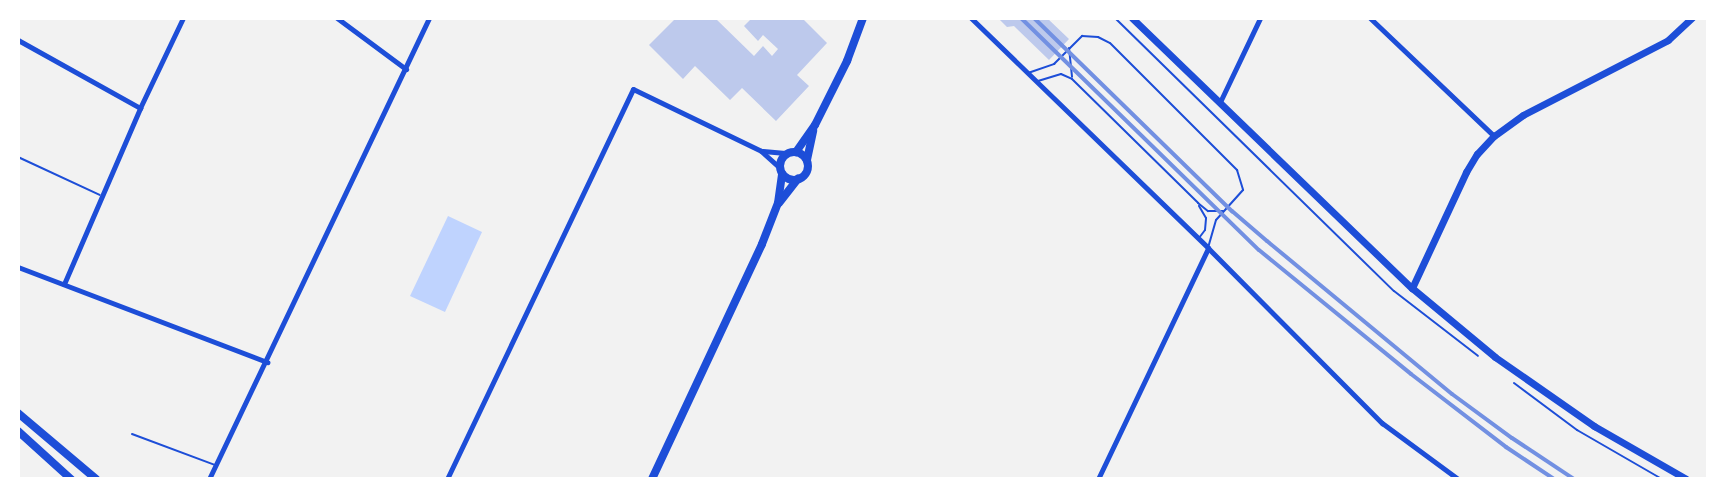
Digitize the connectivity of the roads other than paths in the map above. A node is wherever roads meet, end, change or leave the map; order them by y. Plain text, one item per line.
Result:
1 (337, 18) edge
2 (429, 18) edge
3 (863, 18) edge
4 (971, 18) edge
5 (1132, 18) edge
6 (1260, 18) edge
7 (1370, 18) edge
8 (1692, 18) edge
9 (181, 19) edge
10 (18, 40) edge
11 (1069, 48) junction
12 (406, 69) junction
13 (1028, 73) junction
14 (1072, 78) junction
15 (1036, 81) junction
16 (1220, 102) junction
17 (140, 108) junction
18 (815, 125) junction
19 (1494, 136) junction
20 (761, 150) junction
21 (792, 152) junction
22 (18, 157) edge
23 (807, 160) junction
24 (781, 171) junction
25 (798, 179) junction
26 (103, 196) junction
27 (778, 203) junction
28 (1198, 203) junction
29 (1223, 211) junction
30 (1199, 238) junction
31 (1208, 248) junction
32 (18, 267) edge
33 (64, 284) junction
34 (1412, 288) junction
35 (267, 362) junction
36 (18, 413) edge
37 (18, 431) edge
38 (132, 434) dead end
39 (215, 465) junction
40 (71, 479) edge
41 (96, 479) edge
42 (209, 479) edge
43 (447, 479) edge
44 (652, 479) edge
45 (1098, 479) edge
46 (1458, 479) edge
47 (1686, 479) edge

1 - 12 street
2 - 12 street
3 - 18 main road
4 - 13 street
5 - 16 street
6 - 16 street
7 - 19 street
8 - 19 street
9 - 17 street
10 - 17 street
11 - 13 lane
11 - 14 lane
11 - 29 lane
12 - 35 street
13 - 15 street
14 - 15 lane
14 - 28 lane
15 - 30 street
16 - 34 street
17 - 26 street
18 - 21 main road
18 - 23 main road
19 - 34 street
20 - 21 street
20 - 24 street
20 - 43 street
21 - 23 main road
21 - 24 main road
22 - 26 lane
23 - 25 main road
24 - 25 main road
24 - 27 main road
25 - 27 main road
26 - 33 street
27 - 44 main road
28 - 29 lane
28 - 30 lane
29 - 31 lane
30 - 31 street
31 - 45 street
31 - 46 street
32 - 33 street
33 - 35 street
34 - 47 street
35 - 39 street
36 - 41 main road
37 - 40 main road
38 - 39 lane
39 - 42 street

